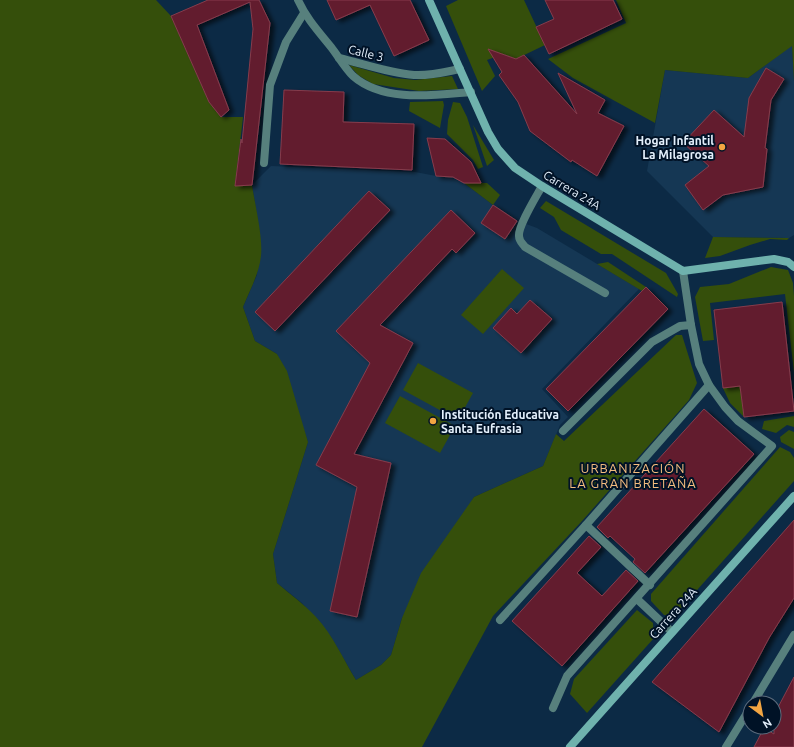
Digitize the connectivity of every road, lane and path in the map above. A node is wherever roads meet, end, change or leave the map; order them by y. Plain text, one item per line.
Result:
1 (298, 0) edge
2 (429, 0) edge
3 (304, 13) junction
4 (339, 58) junction
5 (460, 69) junction
6 (471, 92) junction
7 (264, 163) dead end
8 (542, 186) junction
9 (794, 267) edge
10 (683, 271) junction
11 (605, 293) dead end
12 (691, 325) junction
13 (709, 385) junction
14 (563, 431) dead end
15 (794, 496) edge
16 (586, 525) junction
17 (650, 585) junction
18 (637, 599) junction
19 (500, 620) dead end
20 (672, 632) junction
21 (794, 635) edge
22 (758, 695) edge
23 (553, 708) dead end
24 (742, 721) edge
25 (570, 747) edge
26 (726, 747) edge

1 - 3 street
2 - 5 street, Carrera 24A
3 - 4 street
3 - 7 street
4 - 5 street, Calle 3
4 - 6 street, Calle 3
5 - 6 street, Carrera 24A
6 - 8 street, Carrera 24A
8 - 10 street, Carrera 24A
8 - 11 street
9 - 10 street
10 - 12 street
12 - 13 street
12 - 14 street
13 - 16 street
13 - 17 street
15 - 20 street, Carrera 24A
16 - 17 street
16 - 19 street
17 - 18 street
18 - 20 street
18 - 23 street
20 - 25 street, Carrera 24A
21 - 22 street
24 - 26 street

